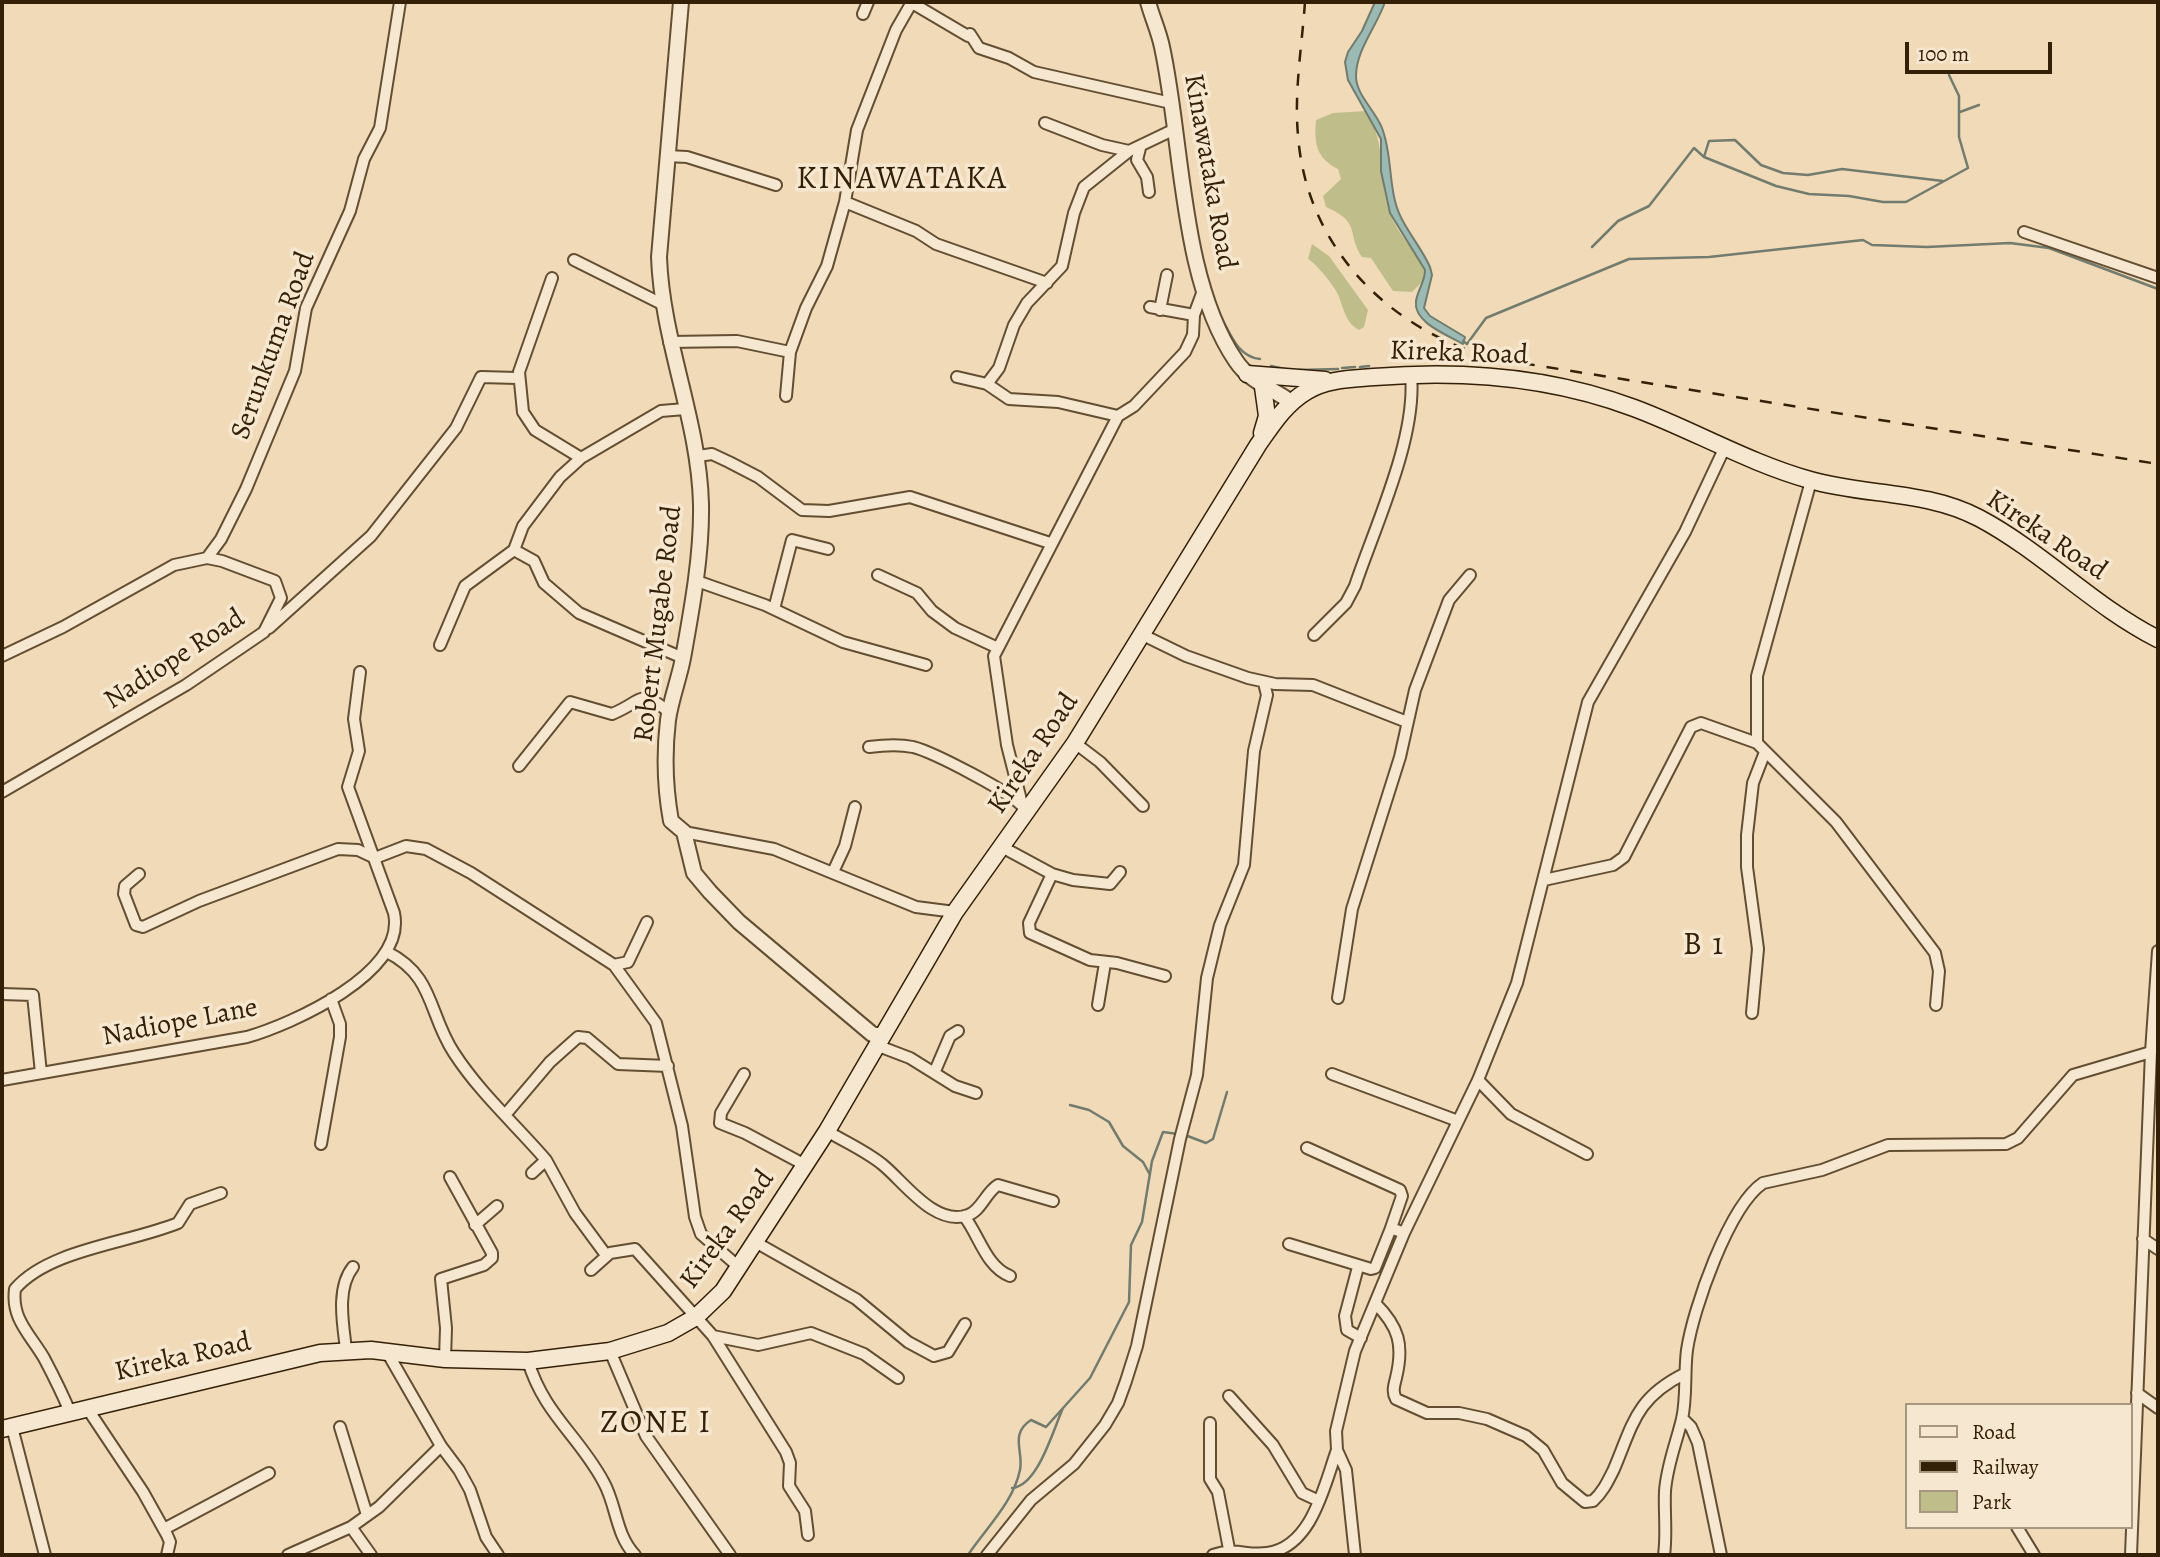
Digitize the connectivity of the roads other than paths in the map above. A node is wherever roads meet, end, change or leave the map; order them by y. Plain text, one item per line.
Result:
1 (400, 2) edge
2 (681, 2) edge
3 (868, 2) edge
4 (1147, 2) edge
5 (912, 3) edge
6 (863, 14) dead end
7 (1171, 103) junction
8 (1045, 123) dead end
9 (1175, 129) junction
10 (1134, 150) junction
11 (667, 156) junction
12 (776, 185) dead end
13 (1149, 192) dead end
14 (845, 202) junction
15 (2024, 232) dead end
16 (574, 260) dead end
17 (1167, 275) dead end
18 (552, 278) dead end
19 (2158, 278) edge
20 (1047, 283) junction
21 (1204, 288) junction
22 (662, 304) junction
23 (1194, 315) junction
24 (669, 342) junction
25 (790, 352) junction
26 (1247, 374) junction
27 (1411, 375) junction
28 (957, 377) dead end
29 (517, 378) junction
30 (1343, 379) junction
31 (987, 384) junction
32 (1263, 387) junction
33 (786, 396) dead end
34 (1291, 402) junction
35 (685, 410) junction
36 (1118, 416) junction
37 (1258, 445) junction
38 (1725, 447) junction
39 (698, 456) junction
40 (582, 458) junction
41 (1811, 481) junction
42 (1050, 543) junction
43 (828, 549) dead end
44 (514, 550) junction
45 (207, 558) junction
46 (878, 575) dead end
47 (1470, 575) dead end
48 (694, 580) junction
49 (774, 609) junction
50 (264, 632) junction
51 (1143, 635) junction
52 (1314, 635) dead end
53 (2158, 639) edge
54 (440, 645) dead end
55 (998, 648) junction
56 (2, 656) edge
57 (683, 658) junction
58 (926, 665) dead end
59 (360, 672) dead end
60 (1264, 682) junction
61 (670, 713) junction
62 (1407, 722) junction
63 (1075, 743) junction
64 (870, 747) dead end
65 (1761, 748) junction
66 (519, 766) dead end
67 (2, 792) edge
68 (1143, 806) dead end
69 (855, 807) dead end
70 (1024, 809) junction
71 (684, 832) junction
72 (1002, 847) junction
73 (374, 858) junction
74 (833, 872) junction
75 (1121, 872) dead end
76 (139, 874) dead end
77 (1052, 874) junction
78 (1544, 880) junction
79 (955, 912) junction
80 (647, 922) dead end
81 (2158, 951) edge
82 (387, 952) junction
83 (1105, 963) junction
84 (614, 965) junction
85 (1165, 976) dead end
86 (2, 994) edge
87 (1338, 998) dead end
88 (331, 999) junction
89 (1098, 1005) dead end
90 (1936, 1005) dead end
91 (1752, 1013) dead end
92 (958, 1031) dead end
93 (879, 1041) junction
94 (2151, 1052) junction
95 (668, 1066) junction
96 (935, 1071) junction
97 (41, 1073) junction
98 (744, 1074) dead end
99 (1332, 1074) dead end
100 (2, 1080) edge
101 (1478, 1080) junction
102 (976, 1093) dead end
103 (505, 1115) junction
104 (1458, 1122) junction
105 (827, 1131) junction
106 (321, 1144) dead end
107 (1307, 1148) dead end
108 (1587, 1154) dead end
109 (546, 1160) junction
110 (805, 1165) junction
111 (532, 1173) dead end
112 (2158, 1174) edge
113 (450, 1177) dead end
114 (2147, 1179) junction
115 (221, 1193) dead end
116 (1054, 1201) dead end
117 (497, 1206) dead end
118 (964, 1216) junction
119 (475, 1225) junction
120 (1391, 1228) junction
121 (1404, 1233) junction
122 (2143, 1239) junction
123 (757, 1243) junction
124 (1289, 1244) dead end
125 (2158, 1249) edge
126 (606, 1255) junction
127 (353, 1267) dead end
128 (1358, 1267) junction
129 (740, 1268) junction
130 (590, 1270) dead end
131 (1010, 1276) dead end
132 (1375, 1303) junction
133 (696, 1317) junction
134 (964, 1324) dead end
135 (713, 1336) junction
136 (1360, 1338) junction
137 (346, 1349) junction
138 (387, 1352) junction
139 (610, 1352) junction
140 (445, 1359) junction
141 (528, 1361) junction
142 (1684, 1374) junction
143 (898, 1378) dead end
144 (2137, 1393) junction
145 (1229, 1396) dead end
146 (87, 1408) junction
147 (2158, 1408) edge
148 (70, 1412) junction
149 (1682, 1418) junction
150 (1210, 1423) dead end
151 (340, 1427) dead end
152 (7, 1428) edge
153 (441, 1446) junction
154 (1337, 1450) junction
155 (269, 1473) dead end
156 (1317, 1500) junction
157 (367, 1515) junction
158 (351, 1527) junction
159 (2132, 1528) edge
160 (164, 1529) junction
161 (2018, 1529) edge
162 (2132, 1529) edge
163 (808, 1535) dead end
164 (1229, 1549) junction
165 (1264, 1554) edge
166 (45, 1555) edge
167 (167, 1555) edge
168 (288, 1555) edge
169 (371, 1555) edge
170 (498, 1555) edge
171 (635, 1555) edge
172 (730, 1555) edge
173 (988, 1555) edge
174 (1213, 1555) edge
175 (1355, 1555) edge
176 (1664, 1555) edge
177 (1721, 1555) edge
178 (2034, 1555) edge
179 (2131, 1555) edge

1 - 45 street, Serunkuma Road
2 - 11 street, Robert Mugabe Road
3 - 6 street
4 - 7 street, Kinawataka Road
5 - 7 street
5 - 14 street
7 - 9 street, Kinawataka Road
8 - 10 street
9 - 10 street
9 - 21 street, Kinawataka Road
10 - 13 street
10 - 20 street
11 - 12 street
11 - 22 street, Robert Mugabe Road
14 - 20 street
14 - 25 street
15 - 19 street
16 - 22 street
17 - 23 street
18 - 29 street
20 - 31 street
21 - 23 street
21 - 26 street, Kinawataka Road
22 - 24 street, Robert Mugabe Road
23 - 36 street
24 - 25 street
24 - 35 street, Robert Mugabe Road
25 - 33 street
26 - 30 main road
26 - 32 street, Kinawataka Road
27 - 30 main road, Kireka Road
27 - 38 main road, Kireka Road
27 - 52 street
28 - 31 street
29 - 40 street
29 - 50 street
30 - 34 main road, Kireka Road
31 - 36 street
32 - 34 street, Kinawataka Road
32 - 37 main road
34 - 37 main road, Kireka Road
35 - 39 street, Robert Mugabe Road
35 - 40 street
36 - 42 street
37 - 51 main road, Kireka Road
38 - 41 main road, Kireka Road
38 - 78 street
39 - 42 street
39 - 48 street, Robert Mugabe Road
40 - 44 street
41 - 53 main road, Kireka Road
41 - 65 street
42 - 55 street
43 - 49 street
44 - 54 street
44 - 57 street
45 - 50 street, Nadiope Road
45 - 56 street
46 - 55 street
47 - 62 street
48 - 49 street
48 - 57 street, Robert Mugabe Road
49 - 58 street
50 - 67 street, Nadiope Road
51 - 60 street
51 - 63 main road, Kireka Road
55 - 70 street
57 - 61 street, Robert Mugabe Road
59 - 73 street
60 - 62 street
60 - 173 street
61 - 66 street
61 - 71 street, Robert Mugabe Road
62 - 87 street
63 - 68 street
63 - 70 main road, Kireka Road
64 - 70 street
65 - 78 street
65 - 90 street
65 - 91 street
69 - 74 street
70 - 72 main road, Kireka Road
71 - 74 street
71 - 93 street, Robert Mugabe Road
72 - 77 street
72 - 79 main road, Kireka Road
73 - 76 street
73 - 82 street
73 - 84 street
74 - 79 street
75 - 77 street
77 - 83 street
78 - 101 street
79 - 93 main road, Kireka Road
80 - 84 street
81 - 94 street
82 - 88 street, Nadiope Lane
82 - 103 street
83 - 85 street
83 - 89 street
84 - 95 street
86 - 97 street
88 - 97 street, Nadiope Lane
88 - 106 street
92 - 96 street
93 - 96 street
93 - 105 main road, Kireka Road
94 - 114 street
94 - 142 street
95 - 103 street
95 - 129 street
96 - 102 street
97 - 100 street, Nadiope Lane
98 - 110 street
99 - 104 street
101 - 104 street
101 - 108 street
103 - 109 street
104 - 121 street
105 - 110 main road, Kireka Road
105 - 118 street
107 - 120 street
109 - 111 street
109 - 126 street
110 - 123 main road, Kireka Road
112 - 114 street
113 - 119 street
114 - 122 street
115 - 148 street
116 - 118 street
117 - 119 street
118 - 131 street
119 - 140 street
120 - 121 street
120 - 128 street
121 - 132 street
122 - 125 street
122 - 144 street
123 - 129 main road, Kireka Road
123 - 134 street
124 - 128 street
126 - 130 street
126 - 133 street
127 - 137 street
128 - 136 street
129 - 133 main road, Kireka Road
132 - 136 street
132 - 142 street
133 - 135 street
133 - 139 main road, Kireka Road
135 - 143 street
135 - 163 street
136 - 154 street
137 - 138 main road, Kireka Road
137 - 146 main road, Kireka Road
138 - 140 main road, Kireka Road
138 - 153 street
139 - 141 main road, Kireka Road
139 - 172 street
140 - 141 main road, Kireka Road
141 - 171 street
142 - 149 street
144 - 147 street
144 - 159 street
145 - 156 street
146 - 148 main road, Kireka Road
146 - 160 street
148 - 152 main road, Kireka Road
149 - 176 street
149 - 177 street
150 - 164 street
151 - 157 street
152 - 166 street
153 - 157 street
153 - 170 street
154 - 156 street
154 - 175 street
155 - 160 street
156 - 165 street
157 - 158 street
158 - 168 street
158 - 169 street
160 - 167 street
161 - 178 street
162 - 179 street
164 - 165 street
164 - 174 street

